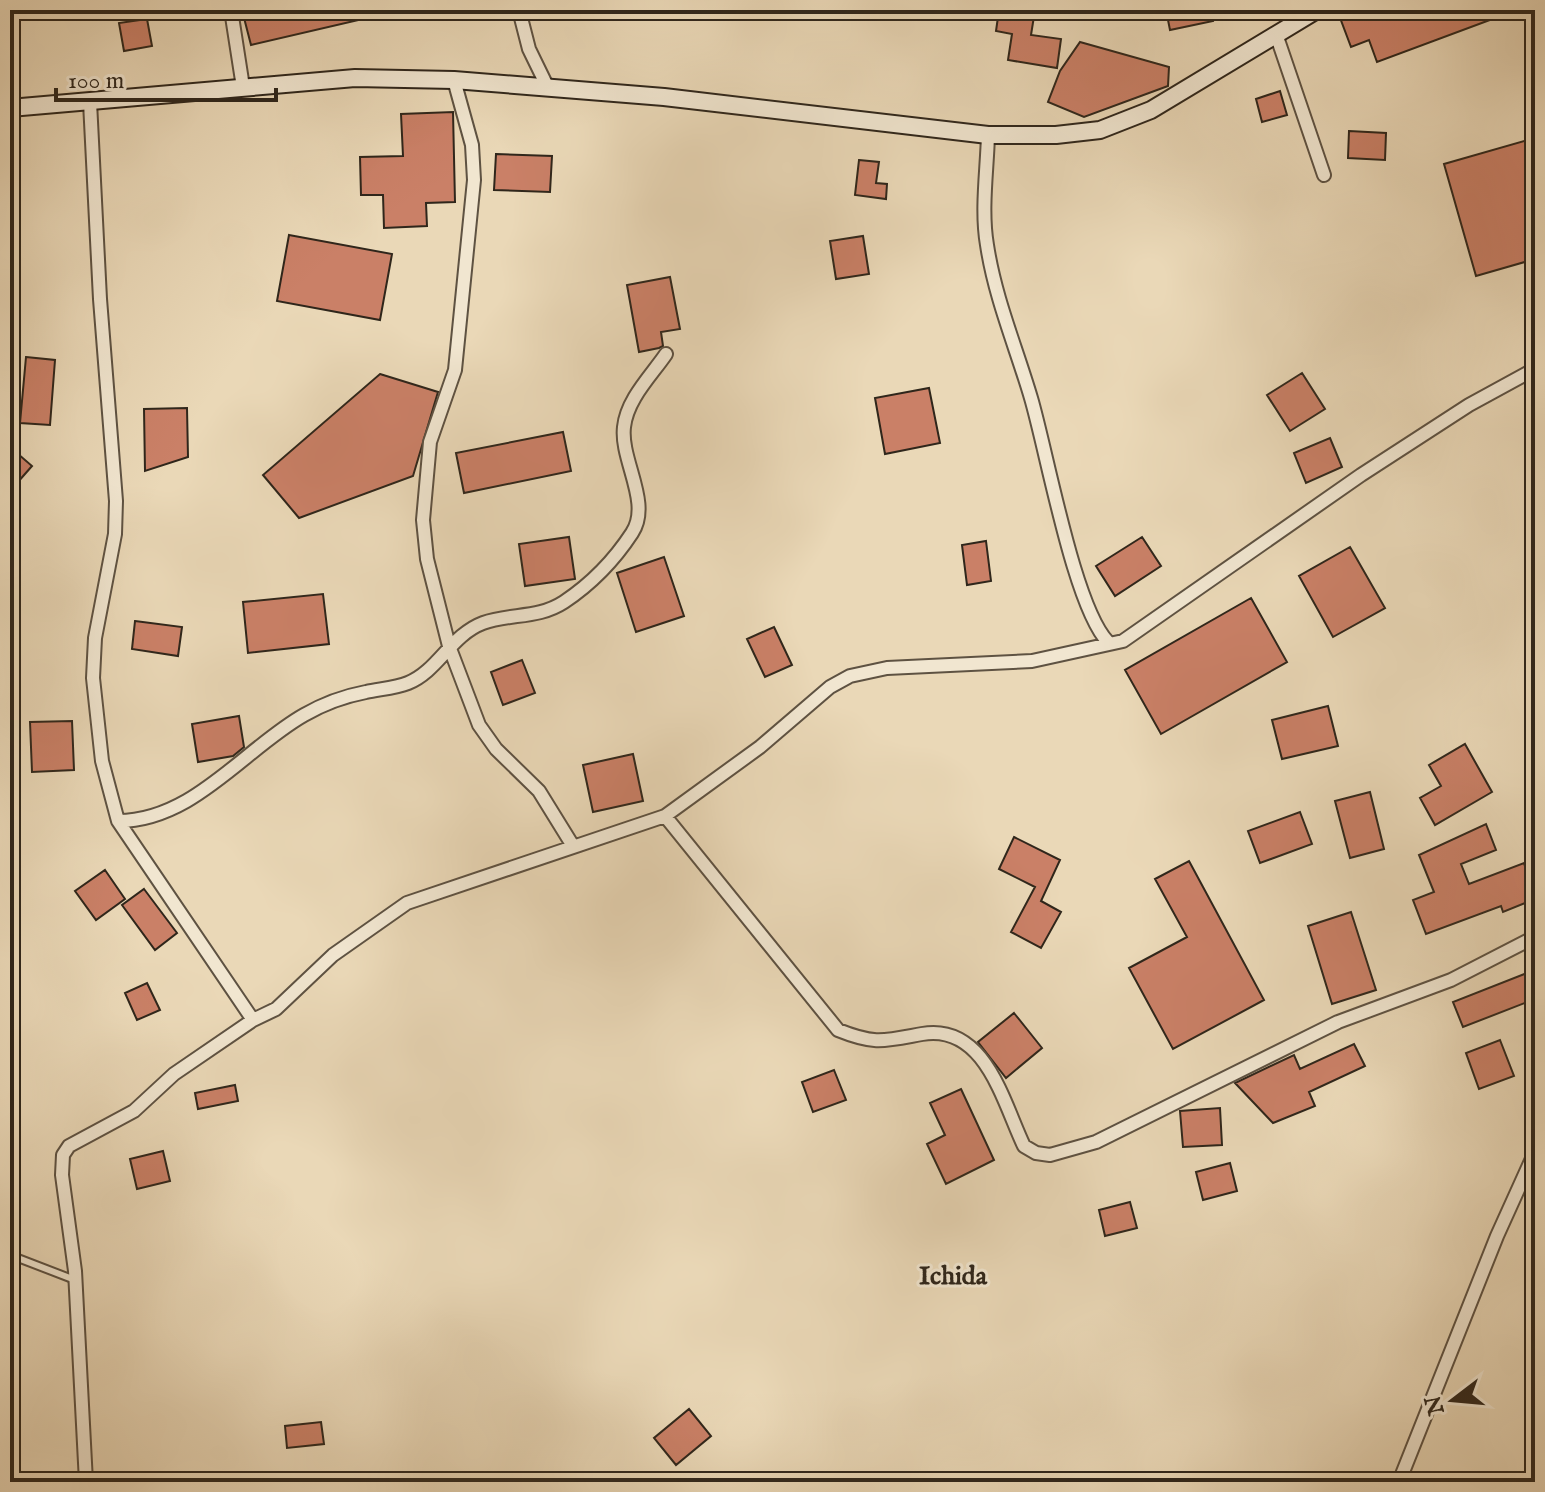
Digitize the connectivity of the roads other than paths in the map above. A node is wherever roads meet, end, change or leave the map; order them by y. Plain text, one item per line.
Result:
1 (231, 10) edge
2 (519, 10) edge
3 (1317, 10) edge
4 (1276, 34) junction
5 (454, 80) junction
6 (547, 86) junction
7 (243, 87) junction
8 (90, 102) junction
9 (10, 108) edge
10 (988, 135) junction
11 (1324, 175) dead end
12 (666, 354) dead end
13 (1535, 369) edge
14 (1108, 642) junction
15 (449, 646) junction
16 (665, 816) junction
17 (118, 821) junction
18 (573, 846) junction
19 (1535, 937) edge
20 (253, 1020) junction
21 (1534, 1157) edge
22 (10, 1255) edge
23 (75, 1280) junction
24 (86, 1482) edge
25 (1399, 1482) edge

1 - 7 street
2 - 6 street
3 - 4 main road
4 - 10 main road
4 - 11 street
5 - 6 main road
5 - 7 main road
5 - 15 street
6 - 10 main road
7 - 8 main road
8 - 9 main road
8 - 17 street
10 - 14 street
12 - 15 street
13 - 14 street
14 - 16 street
15 - 17 street
15 - 18 street
16 - 18 street
16 - 19 street
17 - 20 street
18 - 20 street
20 - 23 street
21 - 25 street
22 - 23 lane
23 - 24 street

